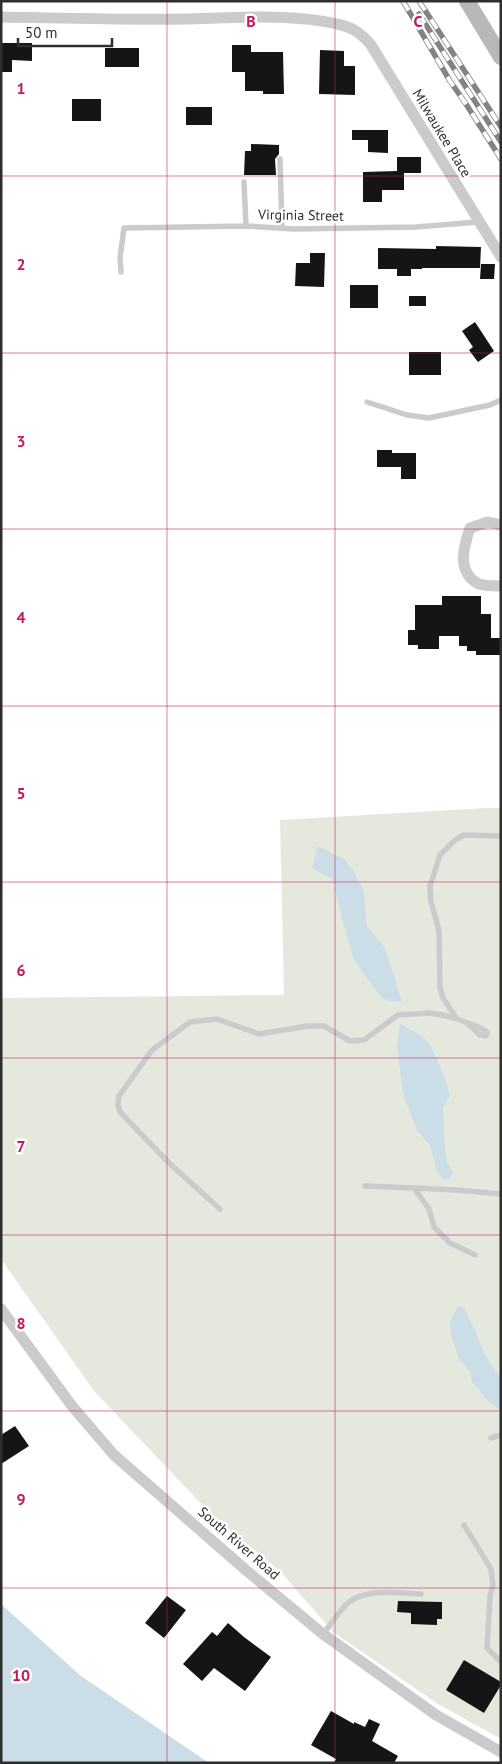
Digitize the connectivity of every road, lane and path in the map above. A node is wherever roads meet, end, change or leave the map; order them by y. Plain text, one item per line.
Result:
1 (467, 1) edge
2 (1, 17) edge
3 (499, 53) edge
4 (280, 159) dead end
5 (244, 182) dead end
6 (478, 222) junction
7 (246, 226) junction
8 (282, 228) junction
9 (501, 257) edge
10 (121, 272) dead end
11 (501, 400) edge
12 (367, 402) dead end
13 (501, 525) edge
14 (501, 586) edge
15 (501, 836) edge
16 (457, 1019) junction
17 (468, 1024) dead end
18 (365, 1186) dead end
19 (414, 1188) junction
20 (501, 1194) edge
21 (220, 1209) dead end
22 (475, 1256) dead end
23 (1, 1309) edge
24 (501, 1435) edge
25 (491, 1438) dead end
26 (464, 1525) dead end
27 (421, 1594) dead end
28 (323, 1634) junction
29 (499, 1658) edge
30 (501, 1752) edge

1 - 3 street
2 - 6 street, Milwaukee Place
4 - 8 lane
5 - 7 lane
6 - 8 lane, Virginia Street
6 - 9 street, Milwaukee Place
7 - 8 lane, Virginia Street
7 - 10 lane, Virginia Street
11 - 12 lane
13 - 14 street
15 - 16 lane
16 - 17 lane
16 - 21 lane
18 - 19 lane
19 - 20 lane
19 - 22 lane
23 - 28 street, South River Road
24 - 25 lane
26 - 29 lane
27 - 28 lane
28 - 30 street, South River Road

